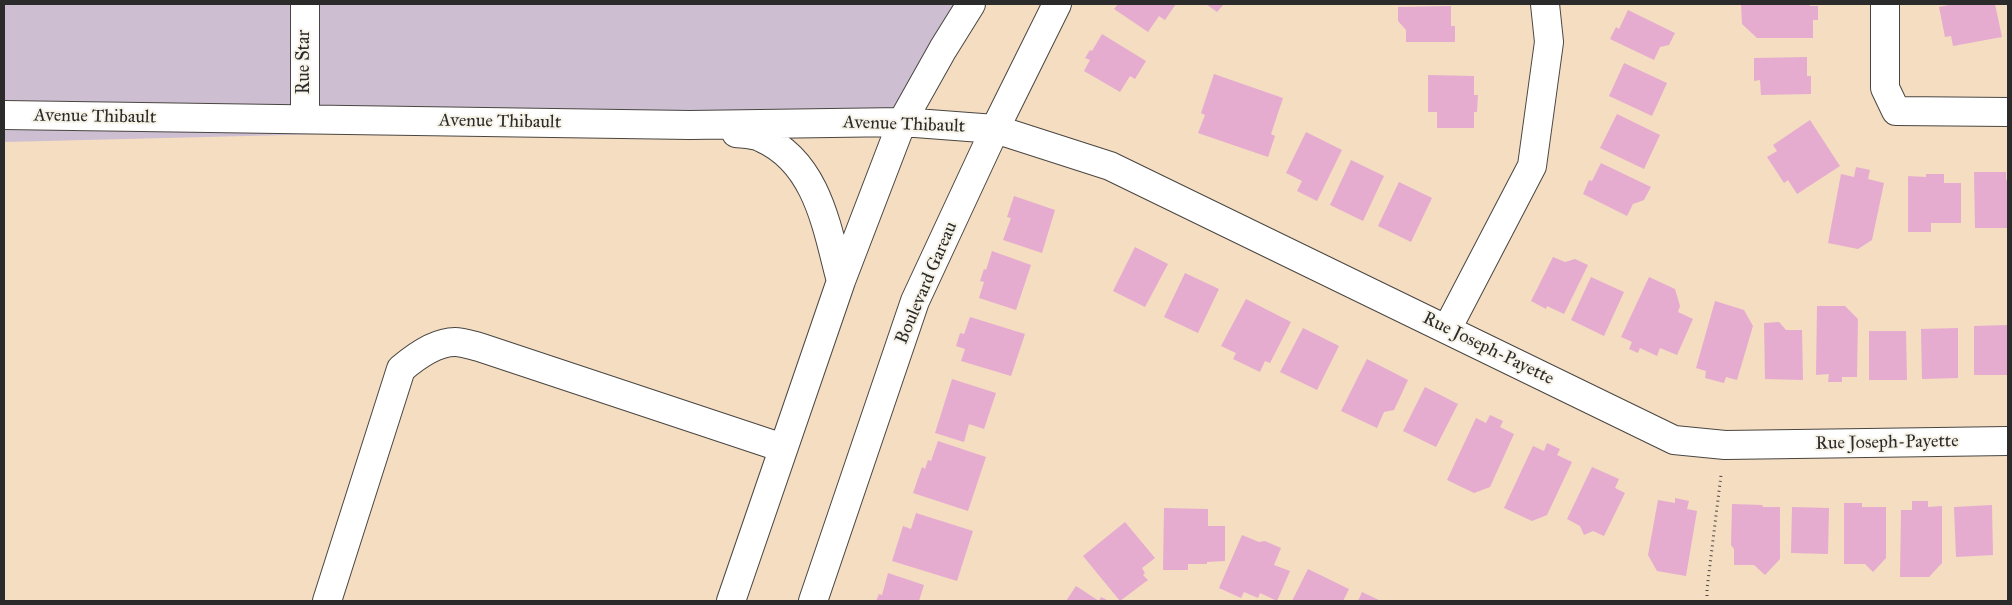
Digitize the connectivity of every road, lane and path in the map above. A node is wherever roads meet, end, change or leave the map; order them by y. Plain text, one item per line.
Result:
1 (305, 4) edge
2 (971, 4) edge
3 (1057, 4) edge
4 (1545, 4) edge
5 (1885, 4) edge
6 (2008, 112) edge
7 (4, 115) edge
8 (305, 120) junction
9 (902, 122) junction
10 (690, 125) junction
11 (995, 129) junction
12 (841, 281) junction
13 (1447, 329) junction
14 (2008, 441) edge
15 (1725, 444) junction
16 (783, 448) junction
17 (327, 601) edge
18 (731, 601) edge
19 (813, 601) edge
20 (1707, 601) edge

1 - 8 street, Rue Star
2 - 9 street
3 - 11 street, Boulevard Gareau
4 - 13 street
5 - 6 street
7 - 8 street, Avenue Thibault
8 - 10 street, Avenue Thibault
9 - 10 street, Avenue Thibault
9 - 11 street, Avenue Thibault
9 - 12 street
10 - 12 street
11 - 13 street, Rue Joseph-Payette
11 - 19 street, Boulevard Gareau
12 - 16 street
13 - 15 street, Rue Joseph-Payette
14 - 15 street, Rue Joseph-Payette
15 - 20 path
16 - 17 street
16 - 18 street

